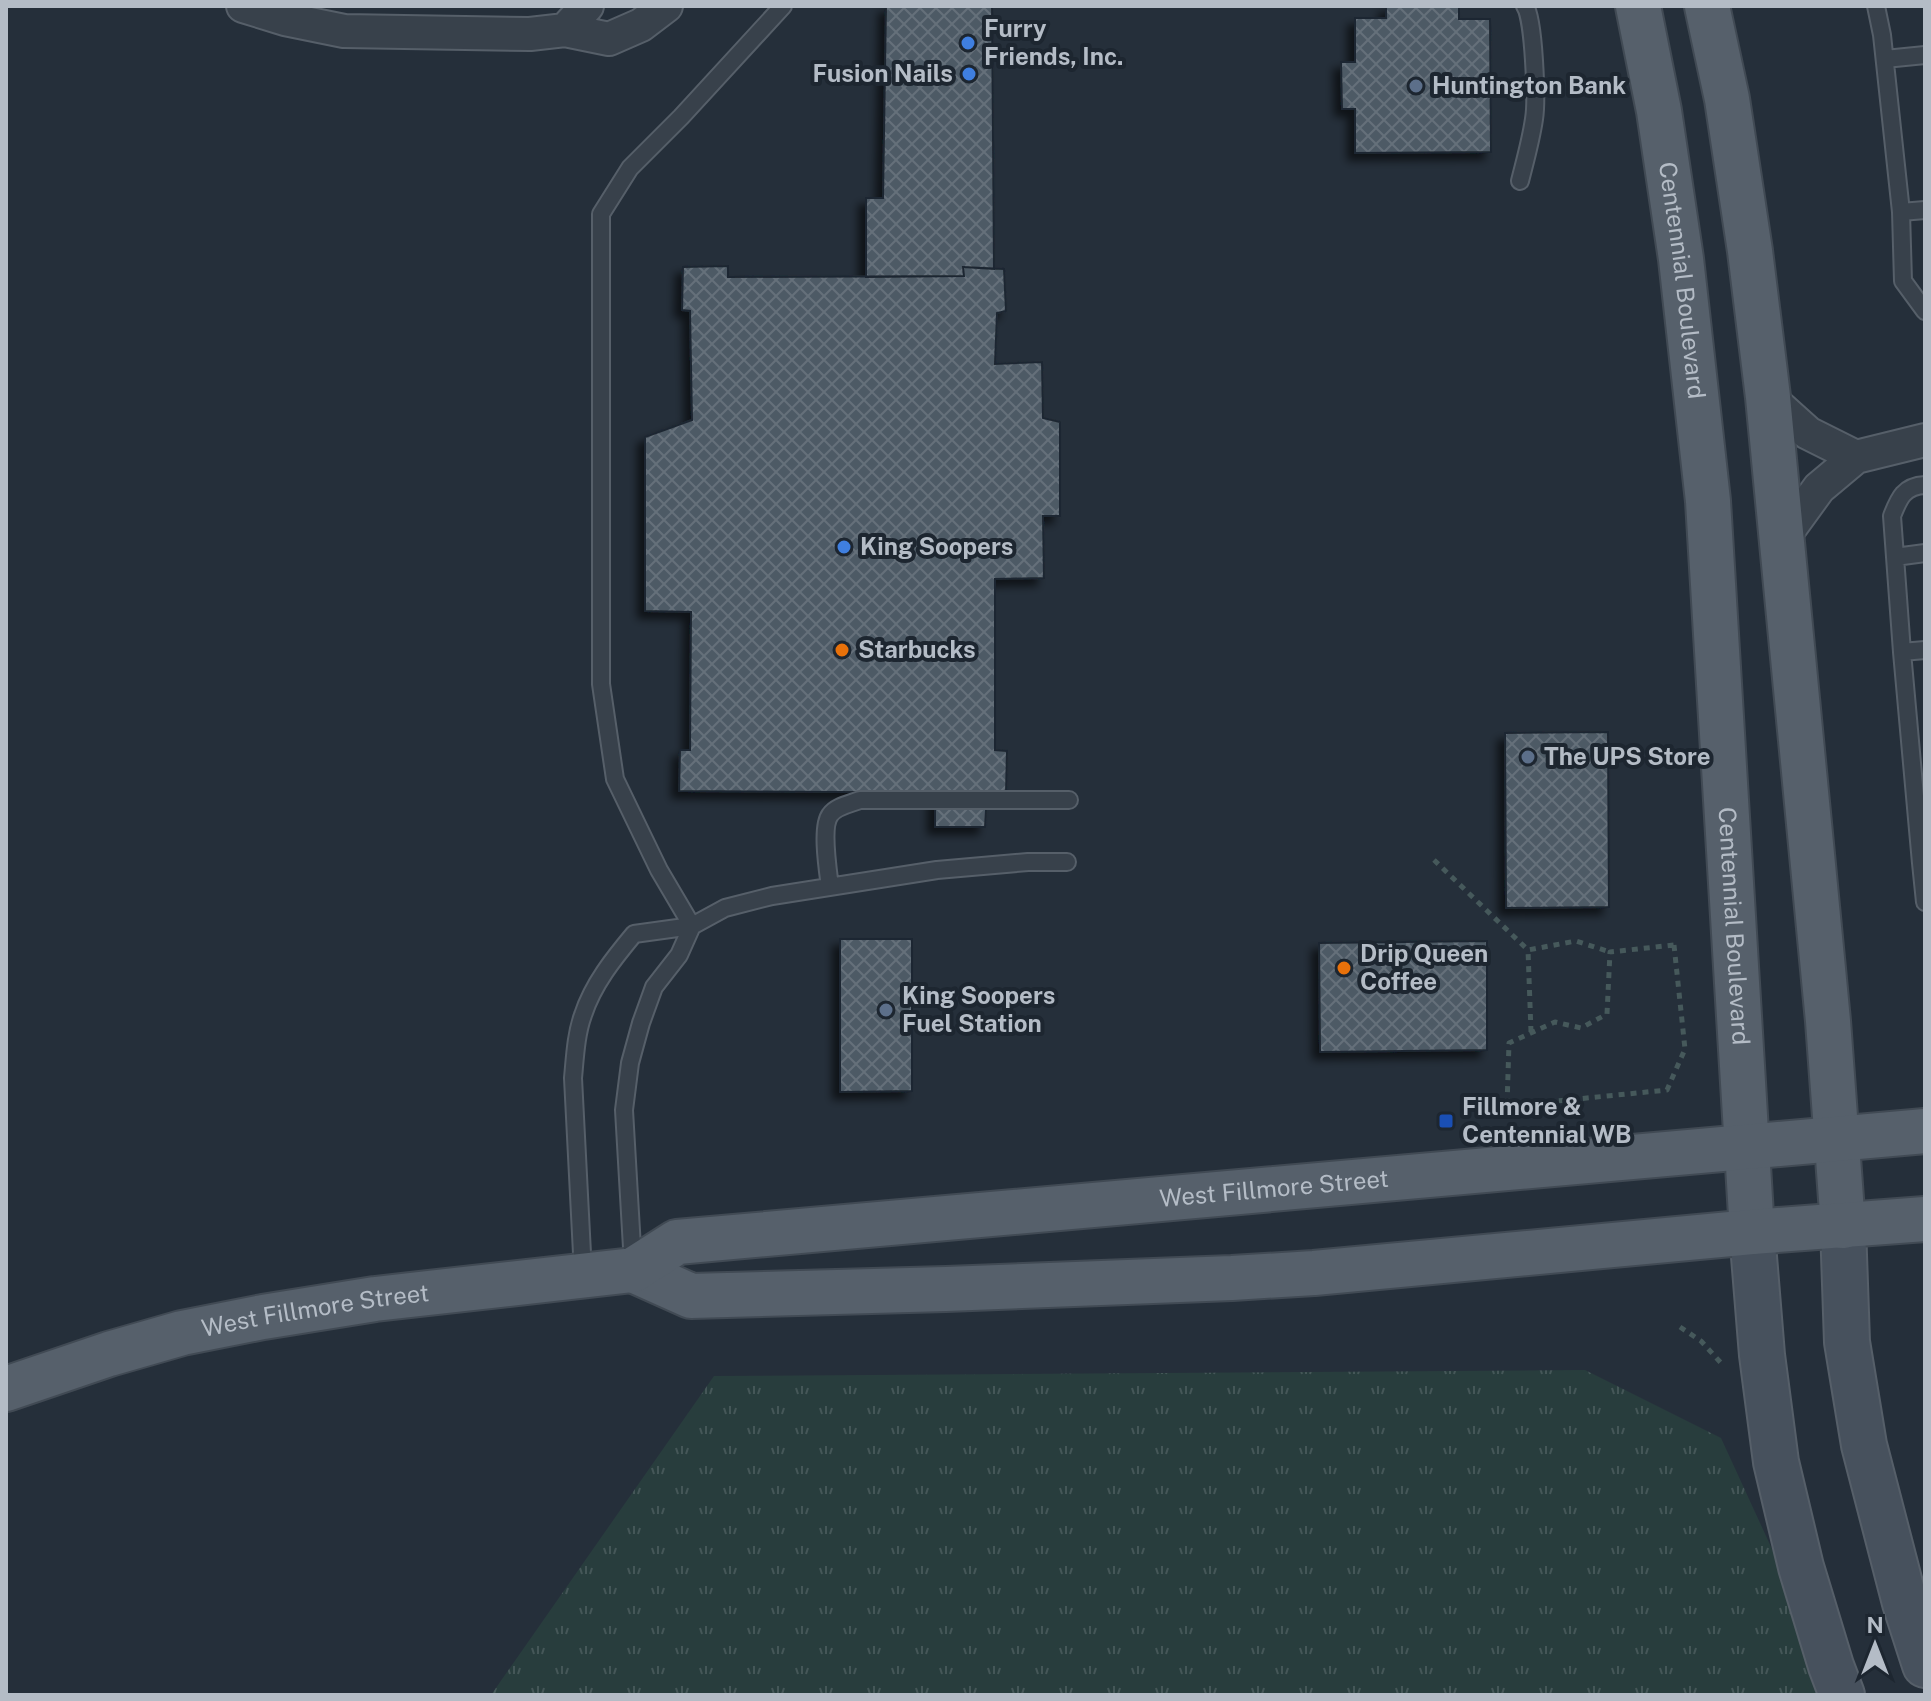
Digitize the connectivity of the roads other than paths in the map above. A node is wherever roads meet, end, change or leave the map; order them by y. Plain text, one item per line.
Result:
1 (243, 6) edge
2 (587, 6) edge
3 (666, 6) edge
4 (783, 6) edge
5 (1525, 6) edge
6 (1638, 6) edge
7 (1707, 6) edge
8 (1876, 6) edge
9 (565, 30) junction
10 (1925, 55) edge
11 (1885, 59) junction
12 (1520, 181) dead end
13 (1925, 210) edge
14 (1901, 212) junction
15 (1925, 311) edge
16 (1768, 397) junction
17 (1925, 440) edge
18 (1856, 457) junction
19 (1925, 485) edge
20 (1782, 539) junction
21 (1925, 553) edge
22 (1895, 557) junction
23 (1925, 650) edge
24 (1902, 652) junction
25 (1069, 800) dead end
26 (1067, 862) dead end
27 (1923, 862) edge
28 (830, 887) junction
29 (1925, 902) edge
30 (692, 926) junction
31 (1925, 1131) edge
32 (1835, 1140) junction
33 (1746, 1148) junction
34 (1925, 1219) edge
35 (1843, 1226) junction
36 (1752, 1232) junction
37 (633, 1270) junction
38 (583, 1275) junction
39 (6, 1389) edge
40 (1925, 1665) edge
41 (1842, 1695) edge

1 - 9 street
2 - 9 street
3 - 9 street
4 - 30 lane
5 - 12 lane
6 - 33 main road, Centennial Boulevard
7 - 16 main road
8 - 11 lane
10 - 11 lane
11 - 14 lane
13 - 14 lane
14 - 15 lane
16 - 18 street
16 - 20 main road
17 - 18 street
18 - 20 street
19 - 22 lane
20 - 32 main road
21 - 22 lane
22 - 24 lane
23 - 24 lane
24 - 27 lane
25 - 28 lane
26 - 28 lane
27 - 29 lane
28 - 30 lane
30 - 37 lane
30 - 38 lane
31 - 32 main road, West Fillmore Street
32 - 33 main road, West Fillmore Street
32 - 35 main road
33 - 36 main road, Centennial Boulevard
33 - 37 main road, West Fillmore Street
34 - 35 main road, West Fillmore Street
35 - 36 main road, West Fillmore Street
35 - 40 main road
36 - 37 main road, West Fillmore Street
36 - 41 main road, Centennial Boulevard
37 - 38 main road, West Fillmore Street
38 - 39 main road, West Fillmore Street

